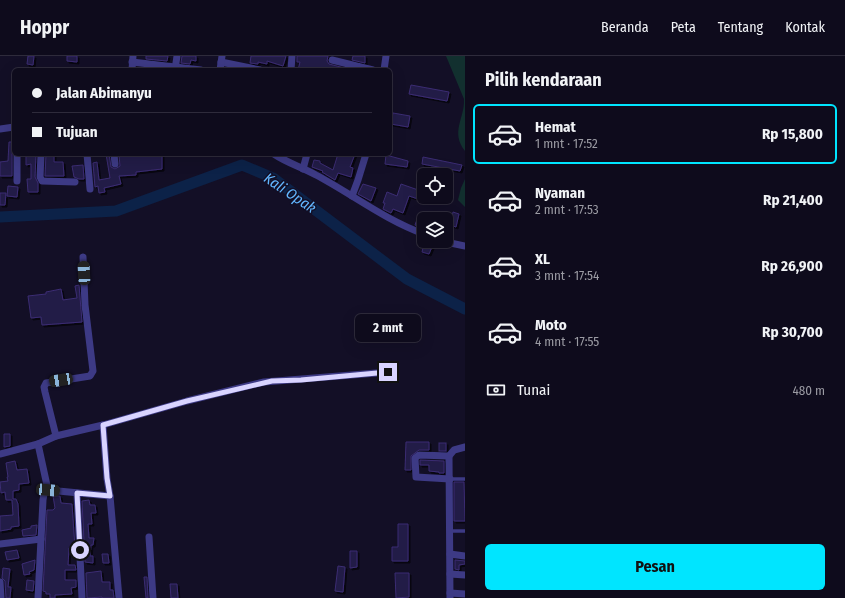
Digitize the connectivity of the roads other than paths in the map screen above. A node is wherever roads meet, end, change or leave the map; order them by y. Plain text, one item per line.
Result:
1 (177, 56) edge
2 (292, 56) edge
3 (386, 56) edge
4 (132, 59) edge
5 (332, 60) dead end
6 (221, 63) edge
7 (175, 68) edge
8 (249, 68) edge
9 (291, 68) edge
10 (365, 68) edge
11 (384, 68) edge
12 (12, 127) edge
13 (0, 129) edge
14 (17, 156) edge
15 (41, 156) edge
16 (87, 156) edge
17 (114, 156) edge
18 (278, 156) edge
19 (307, 156) edge
20 (365, 156) edge
21 (115, 164) dead end
22 (303, 169) junction
23 (17, 182) dead end
24 (75, 182) dead end
25 (90, 189) dead end
26 (352, 196) junction
27 (417, 231) edge
28 (453, 243) edge
29 (465, 246) edge
30 (83, 257) dead end
31 (388, 372) dead end
32 (103, 425) junction
33 (56, 436) junction
34 (38, 444) junction
35 (465, 447) edge
36 (0, 454) edge
37 (449, 456) junction
38 (450, 479) junction
39 (465, 479) edge
40 (48, 490) junction
41 (77, 493) junction
42 (110, 496) junction
43 (465, 531) edge
44 (450, 532) junction
45 (149, 538) dead end
46 (41, 539) junction
47 (0, 544) edge
48 (450, 554) junction
49 (465, 556) edge
50 (450, 574) junction
51 (465, 575) edge
52 (0, 582) edge
53 (465, 594) edge
54 (450, 596) edge
55 (1, 598) edge
56 (38, 598) edge
57 (82, 598) edge
58 (119, 598) edge
59 (153, 598) edge

1 - 7 street
2 - 9 street
3 - 11 street
4 - 7 street
5 - 10 street
6 - 8 street
12 - 13 street
14 - 23 street
15 - 24 street
16 - 25 street
17 - 21 street
18 - 22 street
19 - 22 street
20 - 26 street
22 - 26 street
26 - 27 street
28 - 29 street
30 - 33 street
31 - 32 street
32 - 33 street
32 - 42 street
33 - 34 street
34 - 36 street
34 - 40 street
35 - 37 street
37 - 38 street
37 - 38 street
38 - 39 lane
38 - 44 street
40 - 41 street
40 - 46 street
41 - 42 street
41 - 57 street
42 - 58 street
43 - 44 lane
44 - 48 street
45 - 59 street
46 - 47 street
46 - 56 street
48 - 49 street
48 - 50 street
50 - 51 street
50 - 54 street
52 - 55 street
53 - 54 street

